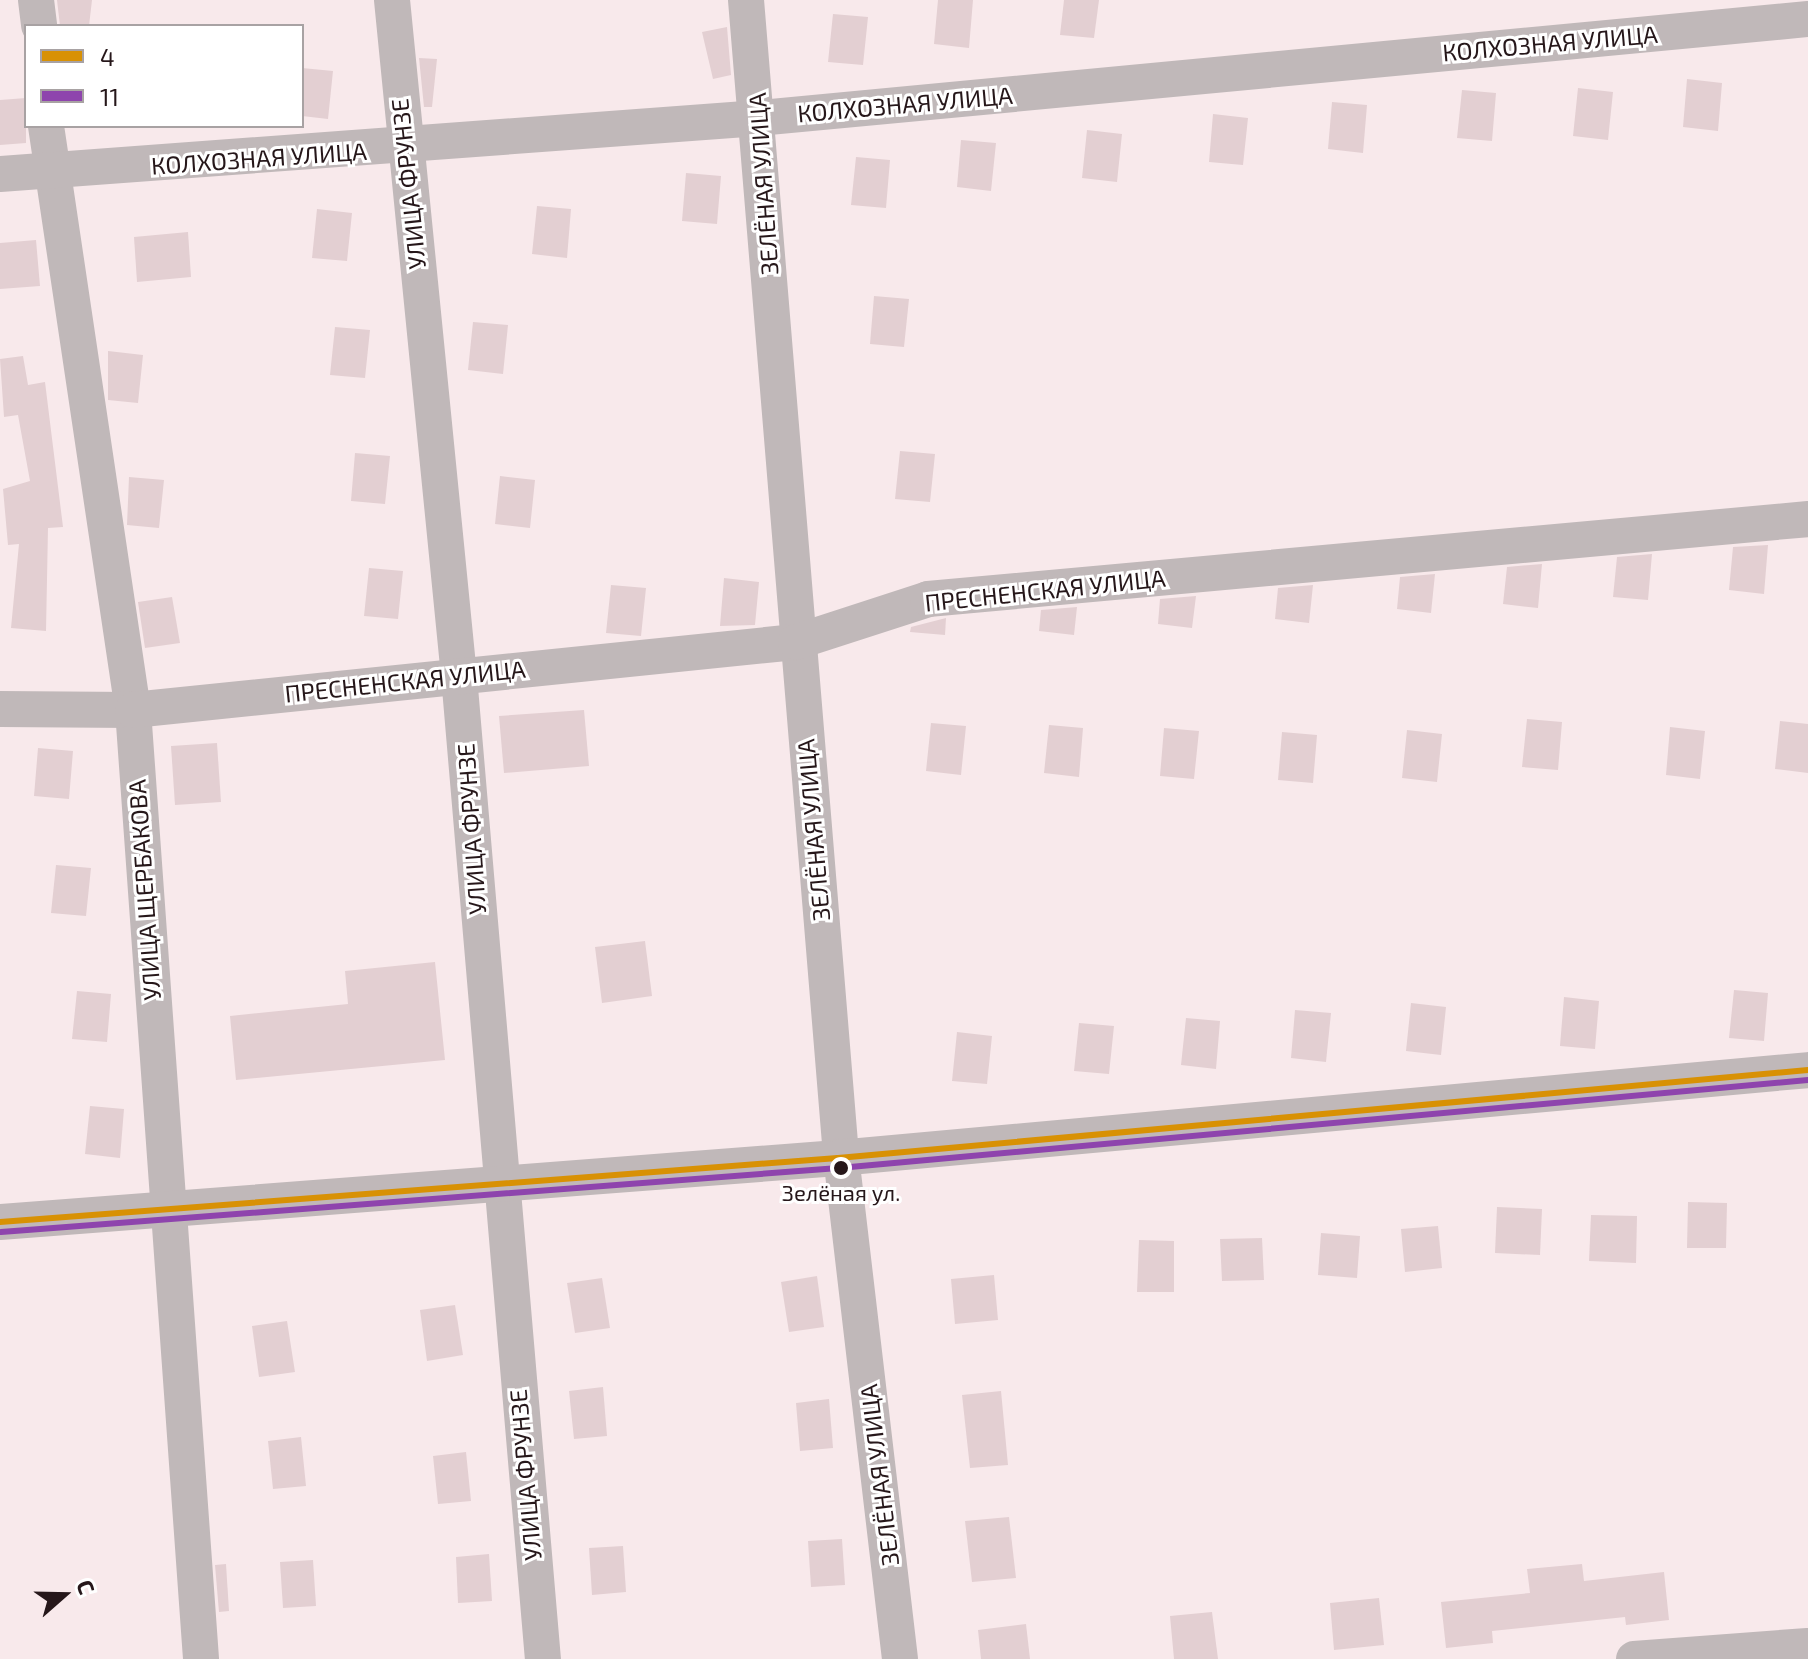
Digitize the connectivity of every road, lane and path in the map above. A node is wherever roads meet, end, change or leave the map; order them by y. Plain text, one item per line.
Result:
1 (36, 0) edge
2 (392, 0) edge
3 (746, 0) edge
4 (1808, 19) edge
5 (39, 24) edge
6 (759, 118) junction
7 (46, 128) edge
8 (404, 148) junction
9 (50, 171) junction
10 (0, 174) edge
11 (1808, 519) edge
12 (796, 642) junction
13 (459, 676) junction
14 (0, 709) edge
15 (133, 710) junction
16 (1808, 1070) edge
17 (841, 1156) junction
18 (498, 1186) junction
19 (164, 1206) junction
20 (0, 1222) edge
21 (1808, 1646) edge
22 (201, 1659) edge
23 (543, 1659) edge
24 (900, 1659) edge
25 (1634, 1659) edge

1 - 5 street
2 - 8 street, УЛИЦА ФРУНЗЕ
3 - 6 street, ЗЕЛЁНАЯ УЛИЦА
4 - 6 street, КОЛХОЗНАЯ УЛИЦА
6 - 8 street, КОЛХОЗНАЯ УЛИЦА
6 - 12 street, ЗЕЛЁНАЯ УЛИЦА
7 - 9 street, УЛИЦА ЩЕРБАКОВА
8 - 9 street, КОЛХОЗНАЯ УЛИЦА
8 - 13 street, УЛИЦА ФРУНЗЕ
9 - 10 street, КОЛХОЗНАЯ УЛИЦА
9 - 15 street, УЛИЦА ЩЕРБАКОВА
11 - 12 street, ПРЕСНЕНСКАЯ УЛИЦА
12 - 13 street, ПРЕСНЕНСКАЯ УЛИЦА
12 - 17 street, ЗЕЛЁНАЯ УЛИЦА
13 - 15 street, ПРЕСНЕНСКАЯ УЛИЦА
13 - 18 street, УЛИЦА ФРУНЗЕ
14 - 15 street, ПРЕСНЕНСКАЯ УЛИЦА
15 - 19 street, УЛИЦА ЩЕРБАКОВА
16 - 17 street
17 - 18 street
17 - 24 street, ЗЕЛЁНАЯ УЛИЦА
18 - 19 street
18 - 23 street, УЛИЦА ФРУНЗЕ
19 - 20 street
19 - 22 street, УЛИЦА ЩЕРБАКОВА
21 - 25 street

